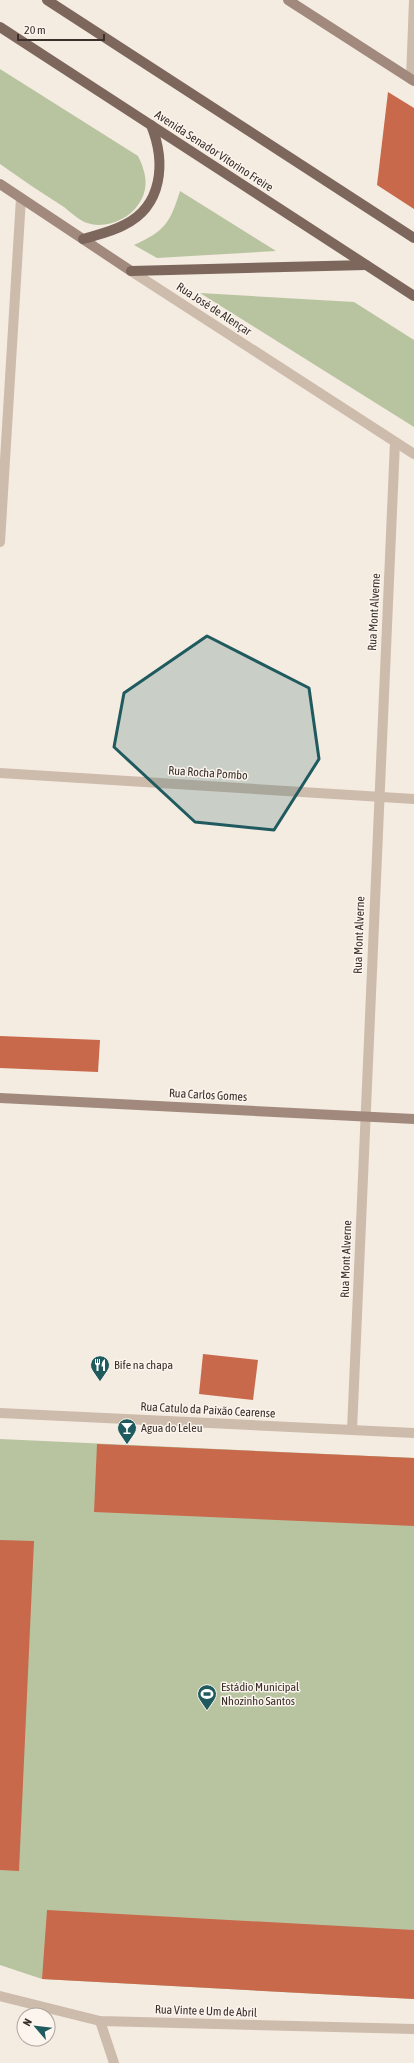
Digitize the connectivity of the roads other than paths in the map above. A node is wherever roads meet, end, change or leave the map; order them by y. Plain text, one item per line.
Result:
1 (47, 0) edge
2 (288, 0) edge
3 (414, 2) edge
4 (0, 28) edge
5 (412, 80) edge
6 (151, 125) junction
7 (0, 184) edge
8 (21, 198) junction
9 (414, 238) edge
10 (83, 239) junction
11 (366, 265) junction
12 (131, 271) junction
13 (414, 296) edge
14 (394, 442) junction
15 (414, 454) edge
16 (0, 542) edge
17 (0, 773) edge
18 (378, 797) junction
19 (414, 799) edge
20 (0, 1098) edge
21 (365, 1117) junction
22 (414, 1119) edge
23 (0, 1413) edge
24 (352, 1430) junction
25 (414, 1433) edge
26 (0, 1996) edge
27 (100, 2021) junction
28 (414, 2029) edge
29 (114, 2063) edge

1 - 9 main road
2 - 5 street
3 - 5 street
4 - 6 main road, Avenida Senador Vitorino Freire
6 - 10 main road
6 - 11 main road, Avenida Senador Vitorino Freire
7 - 8 street, Rua José de Alençar
8 - 10 street, Rua José de Alençar
8 - 16 street
10 - 12 street, Rua José de Alençar
11 - 12 main road
11 - 13 main road, Avenida Senador Vitorino Freire
12 - 14 street, Rua José de Alençar
14 - 15 street, Rua José de Alençar
14 - 18 street, Rua Mont Alverne
17 - 18 street, Rua Rocha Pombo
18 - 19 street, Rua Rocha Pombo
18 - 21 street, Rua Mont Alverne
20 - 21 street, Rua Carlos Gomes
21 - 22 street, Rua Carlos Gomes
21 - 24 street, Rua Mont Alverne
23 - 24 street, Rua Catulo da Paixão Cearense
24 - 25 street, Rua Catulo da Paixão Cearense
26 - 27 street, Rua Vinte e Um de Abril
27 - 28 street, Rua Vinte e Um de Abril
27 - 29 street

